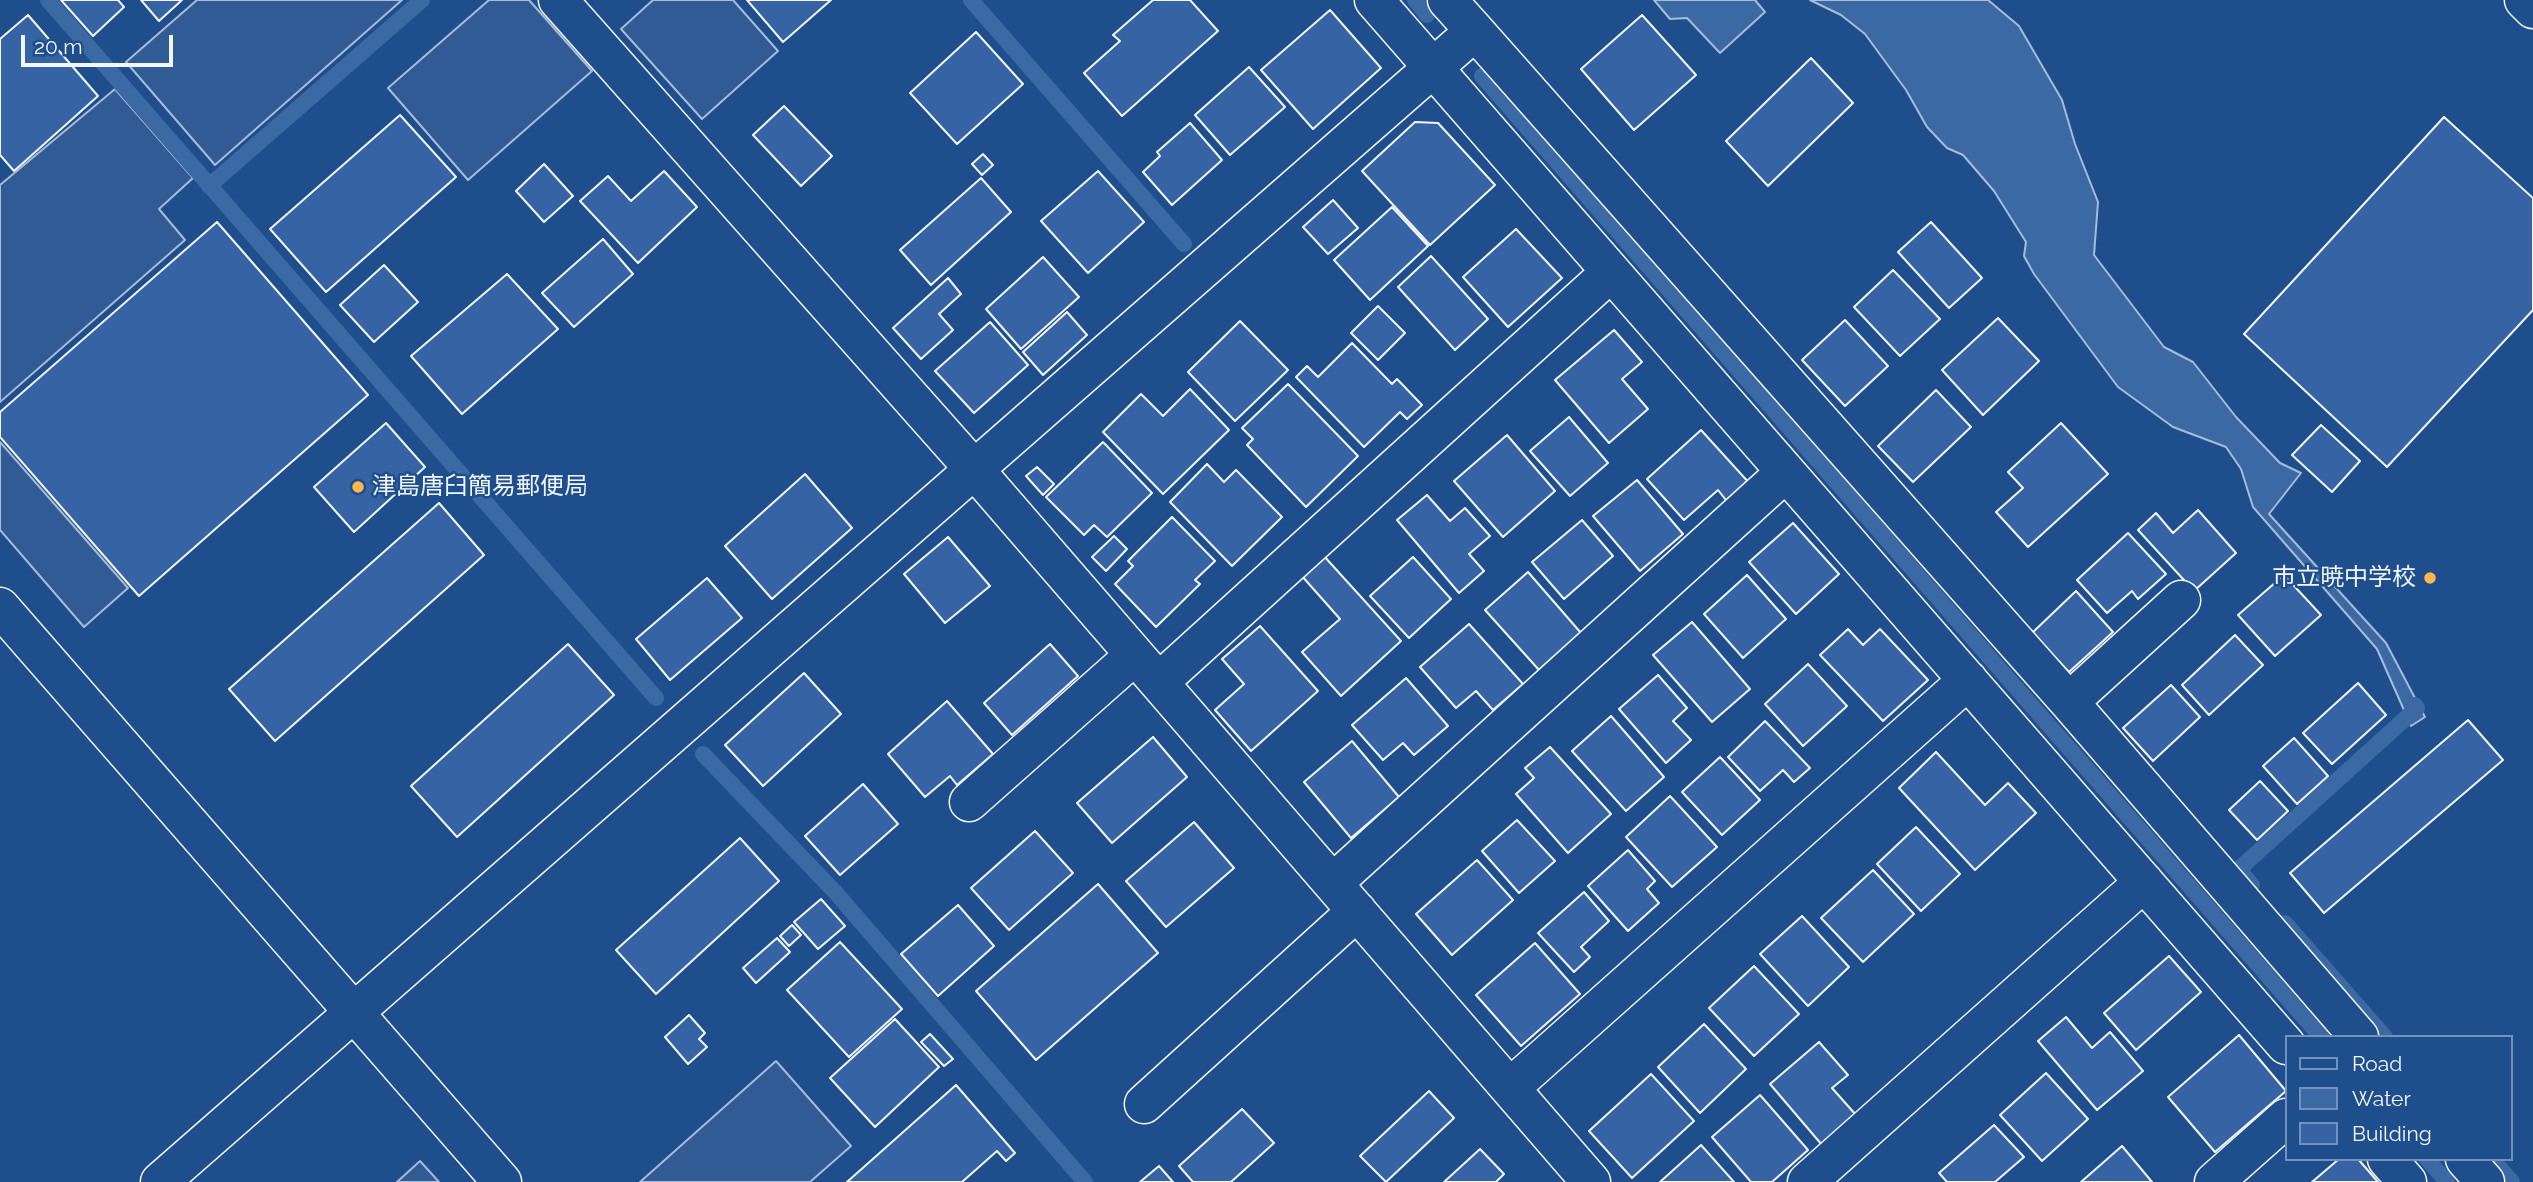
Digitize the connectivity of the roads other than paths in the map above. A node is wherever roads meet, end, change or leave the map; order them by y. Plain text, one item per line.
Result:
1 (558, 0) edge
2 (1374, 0) edge
3 (1447, 0) edge
4 (2524, 0) edge
5 (2533, 9) edge
6 (1475, 31) junction
7 (1433, 67) junction
8 (1611, 272) junction
9 (974, 469) junction
10 (1786, 472) junction
11 (2180, 600) dead end
12 (0, 607) edge
13 (1147, 669) junction
14 (1968, 680) junction
15 (2069, 702) junction
16 (969, 802) dead end
17 (2144, 882) junction
18 (1333, 883) junction
19 (1357, 911) junction
20 (355, 1013) junction
21 (2357, 1035) edge
22 (2284, 1043) edge
23 (1510, 1088) junction
24 (1144, 1104) dead end
25 (2284, 1120) edge
26 (2389, 1161) edge
27 (2467, 1161) edge
28 (160, 1182) edge
29 (502, 1182) edge
30 (1591, 1182) edge
31 (1807, 1182) edge
32 (2214, 1182) edge
33 (2407, 1182) edge
34 (2485, 1182) edge

1 - 9 street
2 - 7 street
3 - 6 street
4 - 5 street
6 - 7 street
6 - 15 street
7 - 8 street
7 - 9 street
8 - 10 street
8 - 13 street
9 - 13 street
9 - 20 street
10 - 14 street
10 - 18 street
11 - 15 street
12 - 20 street
13 - 16 street
13 - 18 street
14 - 17 street
14 - 23 street
15 - 21 street
17 - 22 street
17 - 31 street
18 - 19 street
19 - 23 street
19 - 24 street
20 - 28 street
20 - 29 street
23 - 30 street
25 - 32 street
26 - 33 street
27 - 34 street

